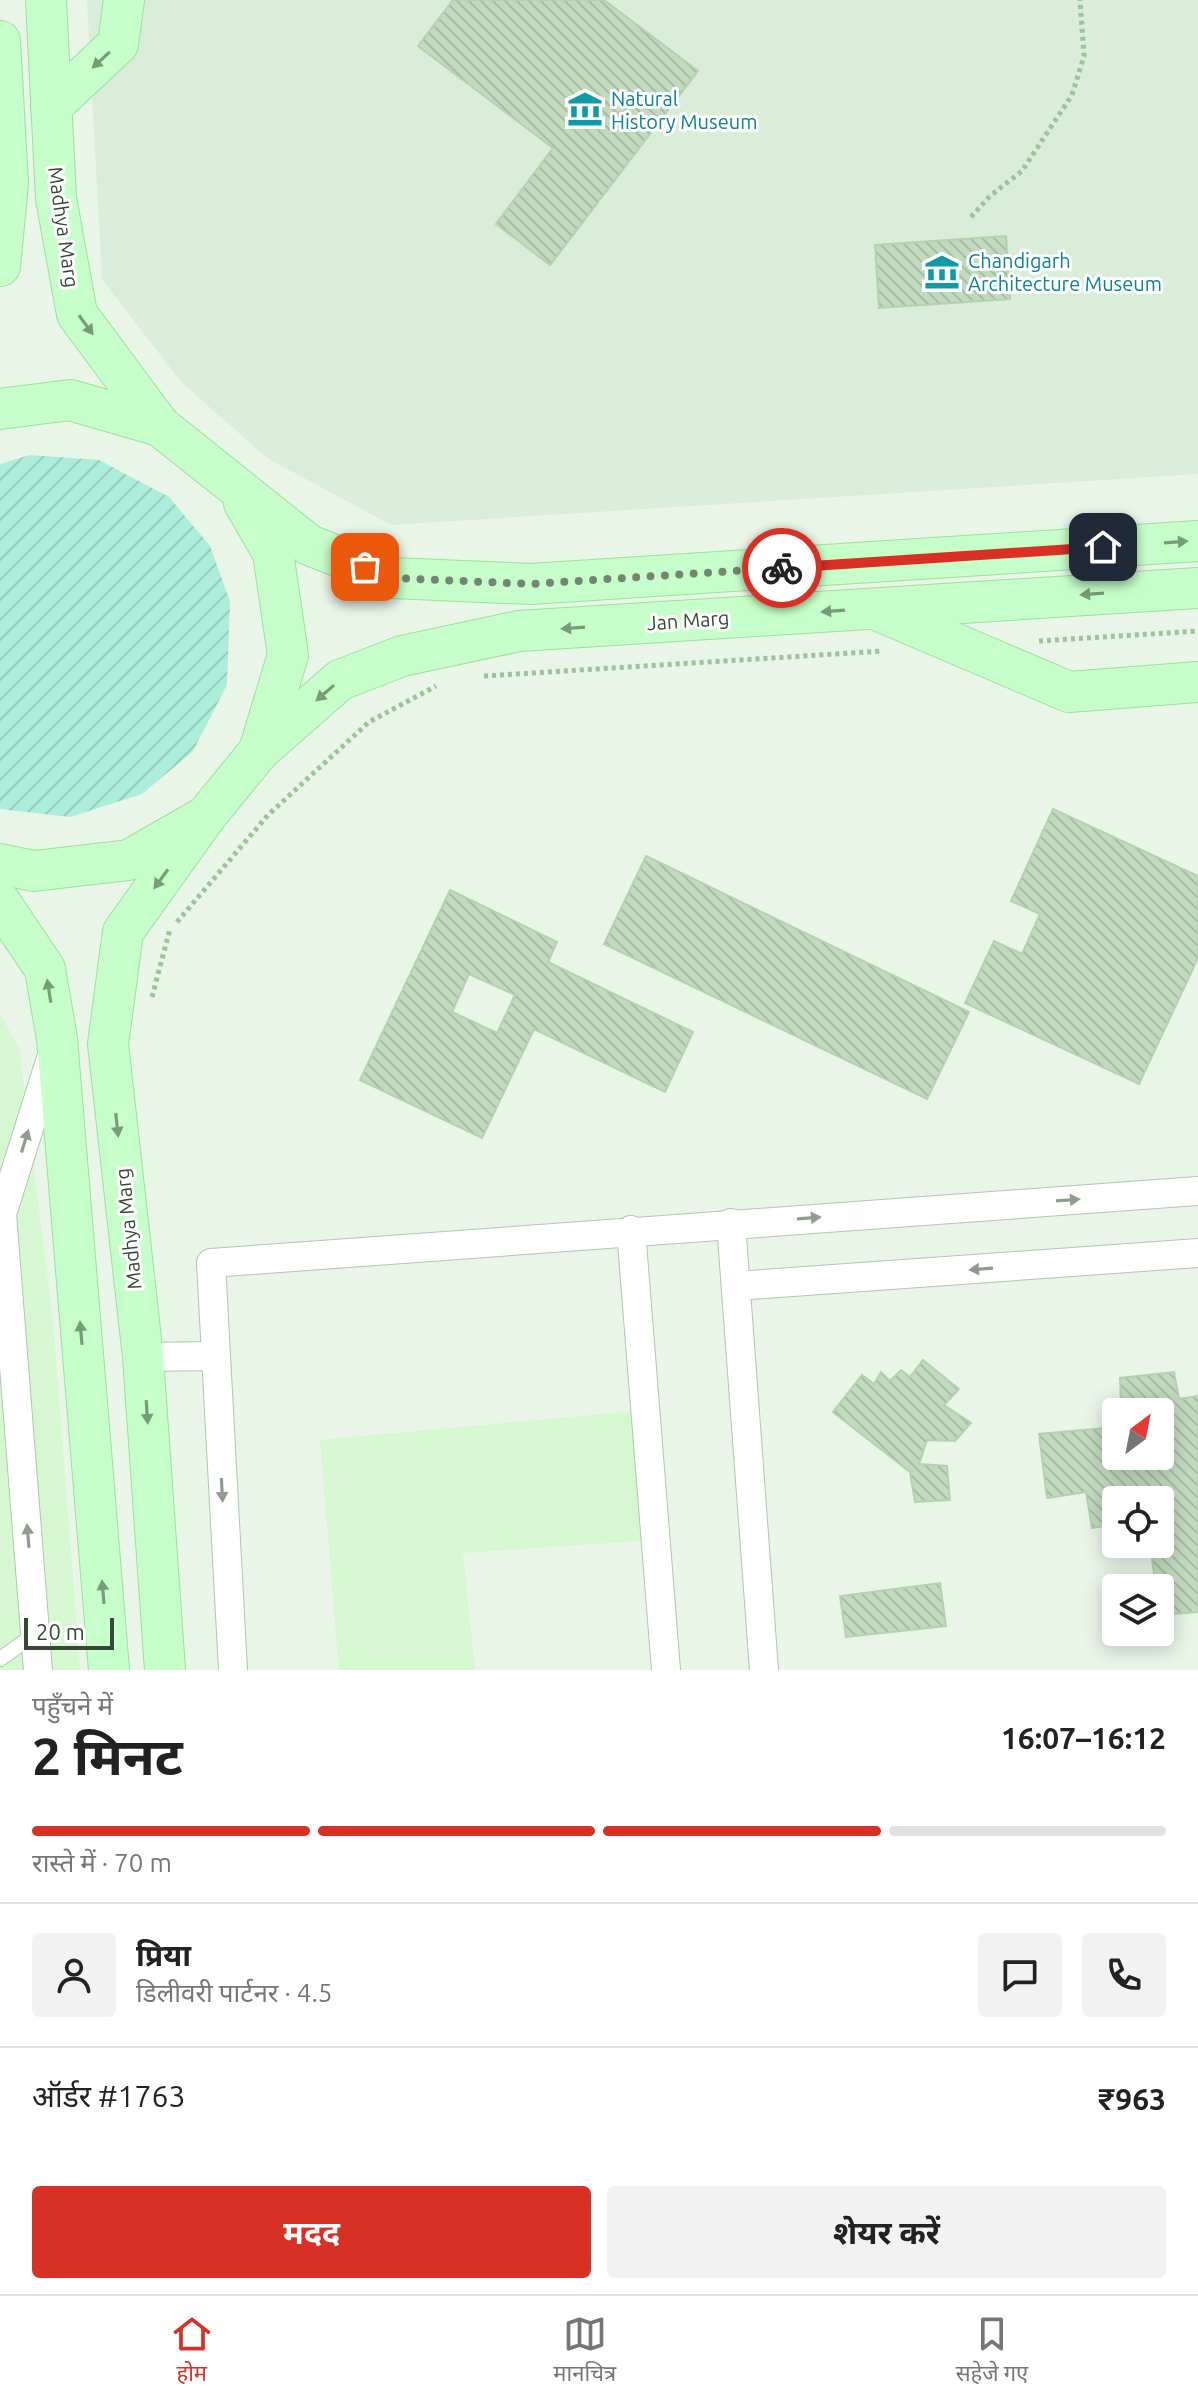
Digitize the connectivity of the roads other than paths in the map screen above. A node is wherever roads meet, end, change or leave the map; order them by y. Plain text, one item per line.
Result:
1 (46, 0) edge
2 (124, 0) edge
3 (0, 41) edge
4 (51, 107) junction
5 (0, 266) edge
6 (0, 409) edge
7 (160, 426) junction
8 (231, 483) junction
9 (1198, 541) edge
10 (1198, 588) edge
11 (873, 609) junction
12 (1198, 682) edge
13 (259, 751) junction
14 (206, 816) junction
15 (0, 864) edge
16 (0, 902) edge
17 (57, 1039) junction
18 (1198, 1191) edge
19 (1, 1214) edge
20 (731, 1223) junction
21 (631, 1230) junction
22 (1198, 1253) edge
23 (3, 1269) edge
24 (736, 1286) junction
25 (214, 1356) junction
26 (143, 1357) junction
27 (35, 1634) junction
28 (0, 1659) edge
29 (38, 1670) edge
30 (109, 1670) edge
31 (165, 1670) edge
32 (233, 1670) edge
33 (666, 1670) edge
34 (764, 1670) edge

1 - 4 main road, Madhya Marg
2 -> 4 main road
3 - 5 main road
4 -> 7 main road, Madhya Marg
6 - 7 main road
7 - 8 main road
8 -> 9 main road
8 - 13 main road
10 -> 11 main road, Jan Marg
11 - 12 main road
11 -> 13 main road, Jan Marg
13 - 14 main road, Madhya Marg
14 - 15 main road
14 -> 26 main road, Madhya Marg
17 -> 16 main road
19 -> 17 street
30 -> 17 main road
20 -> 18 street
19 - 23 street
20 - 21 street
20 - 24 street
21 - 25 street
21 - 33 street
22 -> 24 street
27 -> 23 street
24 - 34 street
25 - 26 street
25 -> 32 street
26 -> 31 main road, Madhya Marg
27 - 28 lane
27 - 29 street

